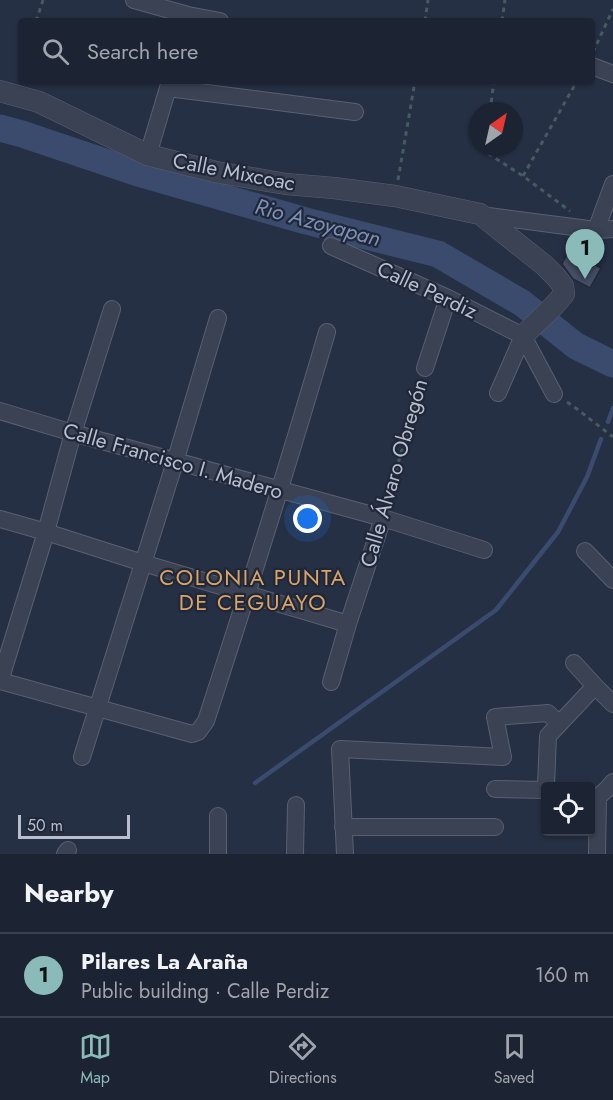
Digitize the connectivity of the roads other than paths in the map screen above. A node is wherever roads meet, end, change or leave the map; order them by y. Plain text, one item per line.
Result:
1 (134, 0) edge
2 (187, 18) edge
3 (595, 67) edge
4 (613, 74) edge
5 (169, 85) edge
6 (0, 91) edge
7 (355, 111) dead end
8 (148, 155) junction
9 (613, 184) edge
10 (480, 214) junction
11 (605, 229) edge
12 (331, 246) dead end
13 (448, 298) junction
14 (112, 309) dead end
15 (218, 318) dead end
16 (327, 332) dead end
17 (523, 336) junction
18 (425, 368) road end
19 (498, 393) dead end
20 (554, 394) road end
21 (0, 411) edge
22 (73, 433) junction
23 (176, 462) junction
24 (280, 490) junction
25 (383, 518) junction
26 (0, 519) edge
27 (46, 532) junction
28 (484, 550) dead end
29 (585, 551) dead end
30 (143, 563) junction
31 (613, 580) edge
32 (248, 594) junction
33 (348, 624) junction
34 (574, 663) dead end
35 (0, 681) edge
36 (331, 682) dead end
37 (595, 687) junction
38 (613, 704) edge
39 (98, 708) junction
40 (560, 723) junction
41 (82, 757) dead end
42 (546, 782) edge
43 (541, 788) edge
44 (495, 789) dead end
45 (611, 789) edge
46 (296, 805) dead end
47 (218, 816) dead end
48 (495, 826) dead end
49 (343, 827) junction
50 (218, 854) edge
51 (295, 854) edge
52 (345, 854) edge
53 (597, 854) edge

1 - 2 street
3 - 4 street
5 - 7 street
5 - 8 street
6 - 8 street, Calle Mixcoac
8 - 10 street, Calle Mixcoac
9 - 11 street
10 - 11 street
10 - 17 street
12 - 13 street, Calle Perdiz
13 - 17 street, Calle Perdiz
13 - 18 street, Calle Álvaro Obregón
14 - 22 street
15 - 23 street
16 - 24 street
17 - 19 street
17 - 20 street
21 - 22 street, Calle Francisco I. Madero
22 - 23 street, Calle Francisco I. Madero
22 - 27 street
23 - 24 street, Calle Francisco I. Madero
23 - 30 street
24 - 25 street, Calle Francisco I. Madero
24 - 32 street
25 - 28 street, Calle Francisco I. Madero
25 - 33 street, Calle Álvaro Obregón
26 - 27 street
27 - 30 street
27 - 35 street
29 - 31 street
30 - 32 street
30 - 39 street
32 - 33 street
32 - 39 street
33 - 36 street, Calle Álvaro Obregón
34 - 37 street
35 - 39 street
37 - 38 street
37 - 40 street
39 - 41 street
40 - 42 street
40 - 49 street
43 - 44 street
45 - 53 street
46 - 51 street
47 - 50 street
48 - 49 street
49 - 52 street

